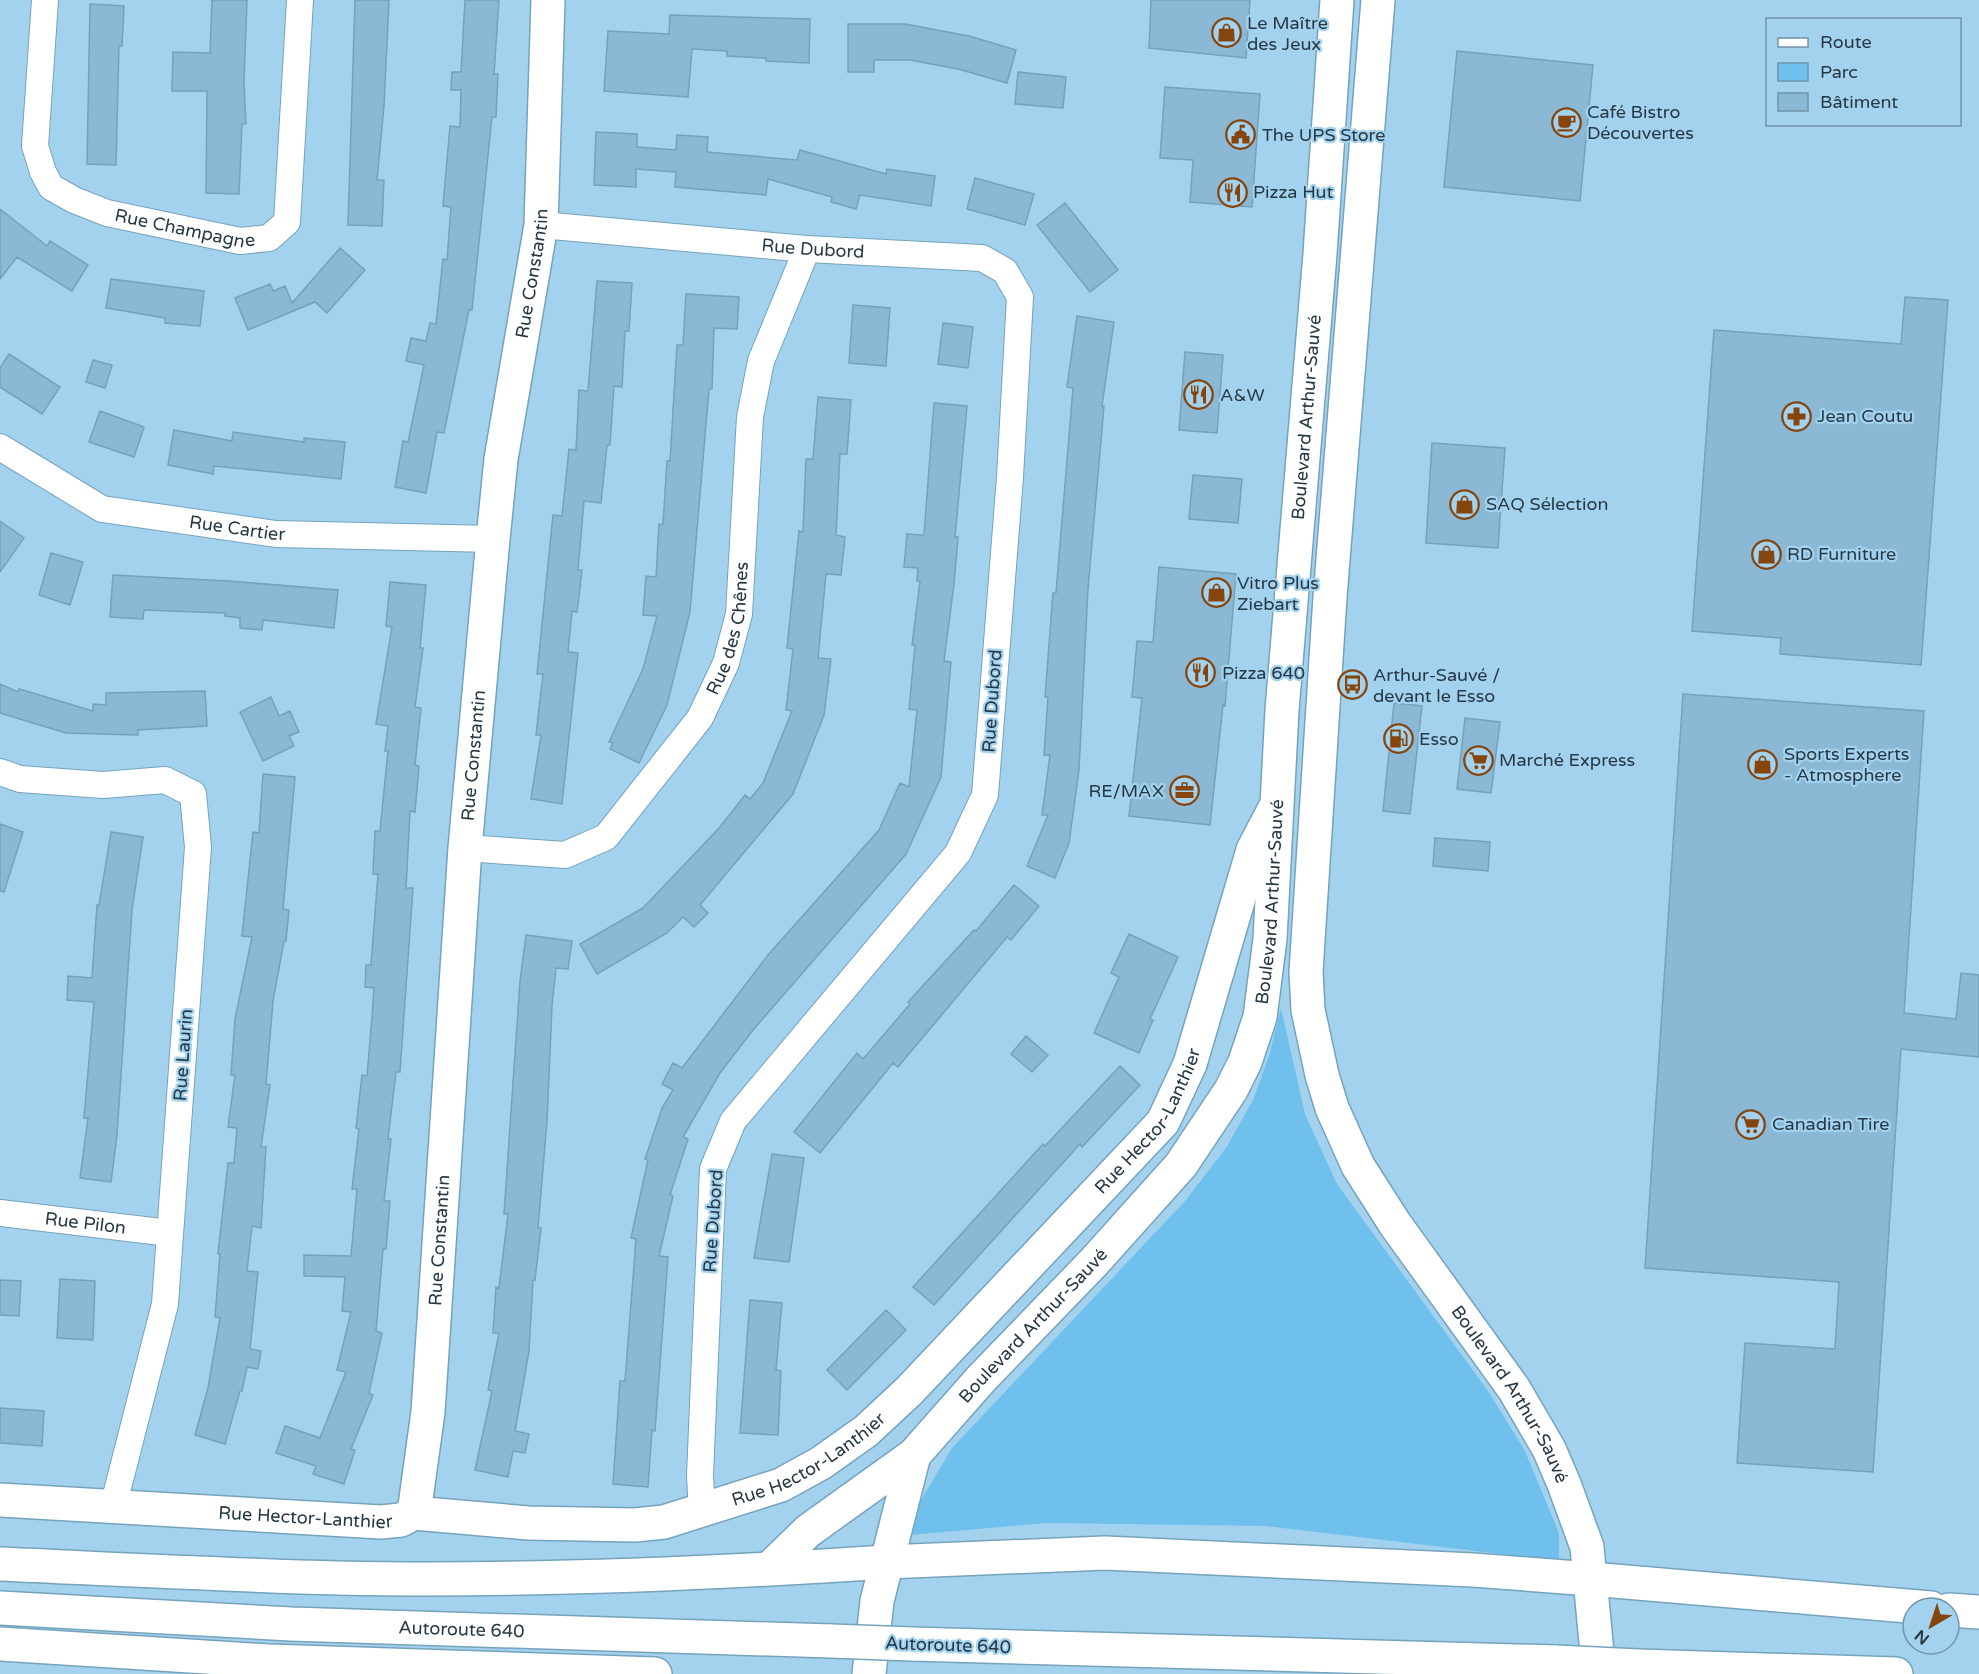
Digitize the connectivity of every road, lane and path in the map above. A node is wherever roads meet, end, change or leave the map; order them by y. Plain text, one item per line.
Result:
1 (45, 0) edge
2 (300, 0) edge
3 (548, 0) edge
4 (1337, 0) edge
5 (1378, 0) edge
6 (541, 225) junction
7 (807, 249) junction
8 (0, 447) edge
9 (493, 539) junction
10 (0, 772) edge
11 (1275, 808) junction
12 (465, 848) junction
13 (0, 1213) edge
14 (170, 1233) junction
15 (914, 1455) junction
16 (0, 1500) edge
17 (113, 1507) junction
18 (702, 1512) junction
19 (414, 1513) junction
20 (886, 1562) junction
21 (0, 1564) edge
22 (771, 1567) junction
23 (1591, 1579) junction
24 (1901, 1605) edge
25 (0, 1608) edge
26 (1961, 1611) edge
27 (1979, 1612) edge
28 (0, 1644) edge
29 (655, 1674) edge
30 (869, 1674) edge
31 (1599, 1674) edge
32 (1896, 1674) edge

1 - 2 street, Rue Champagne
3 - 6 main road, Rue Constantin
4 - 11 main road, Boulevard Arthur-Sauvé
5 - 23 main road, Boulevard Arthur-Sauvé
6 - 7 street, Rue Dubord
6 - 9 main road, Rue Constantin
7 - 12 street, Rue des Chênes
7 - 18 street, Rue Dubord
8 - 9 street, Rue Cartier
9 - 12 main road, Rue Constantin
10 - 14 street, Rue Laurin
11 - 15 main road, Boulevard Arthur-Sauvé
11 - 18 main road, Rue Hector-Lanthier
12 - 19 main road, Rue Constantin
13 - 14 street, Rue Pilon
14 - 17 street, Rue Laurin
15 - 20 main road, Boulevard Arthur-Sauvé
15 - 22 main road
16 - 17 main road, Rue Hector-Lanthier
17 - 19 main road, Rue Hector-Lanthier
18 - 19 main road, Rue Hector-Lanthier
20 - 22 main road
20 - 23 main road
20 - 30 main road, Boulevard Arthur-Sauvé
21 - 22 main road
23 - 24 main road
23 - 31 main road, Boulevard Arthur-Sauvé
25 - 32 main road, Autoroute 640, bridge
26 - 27 main road
28 - 29 main road

